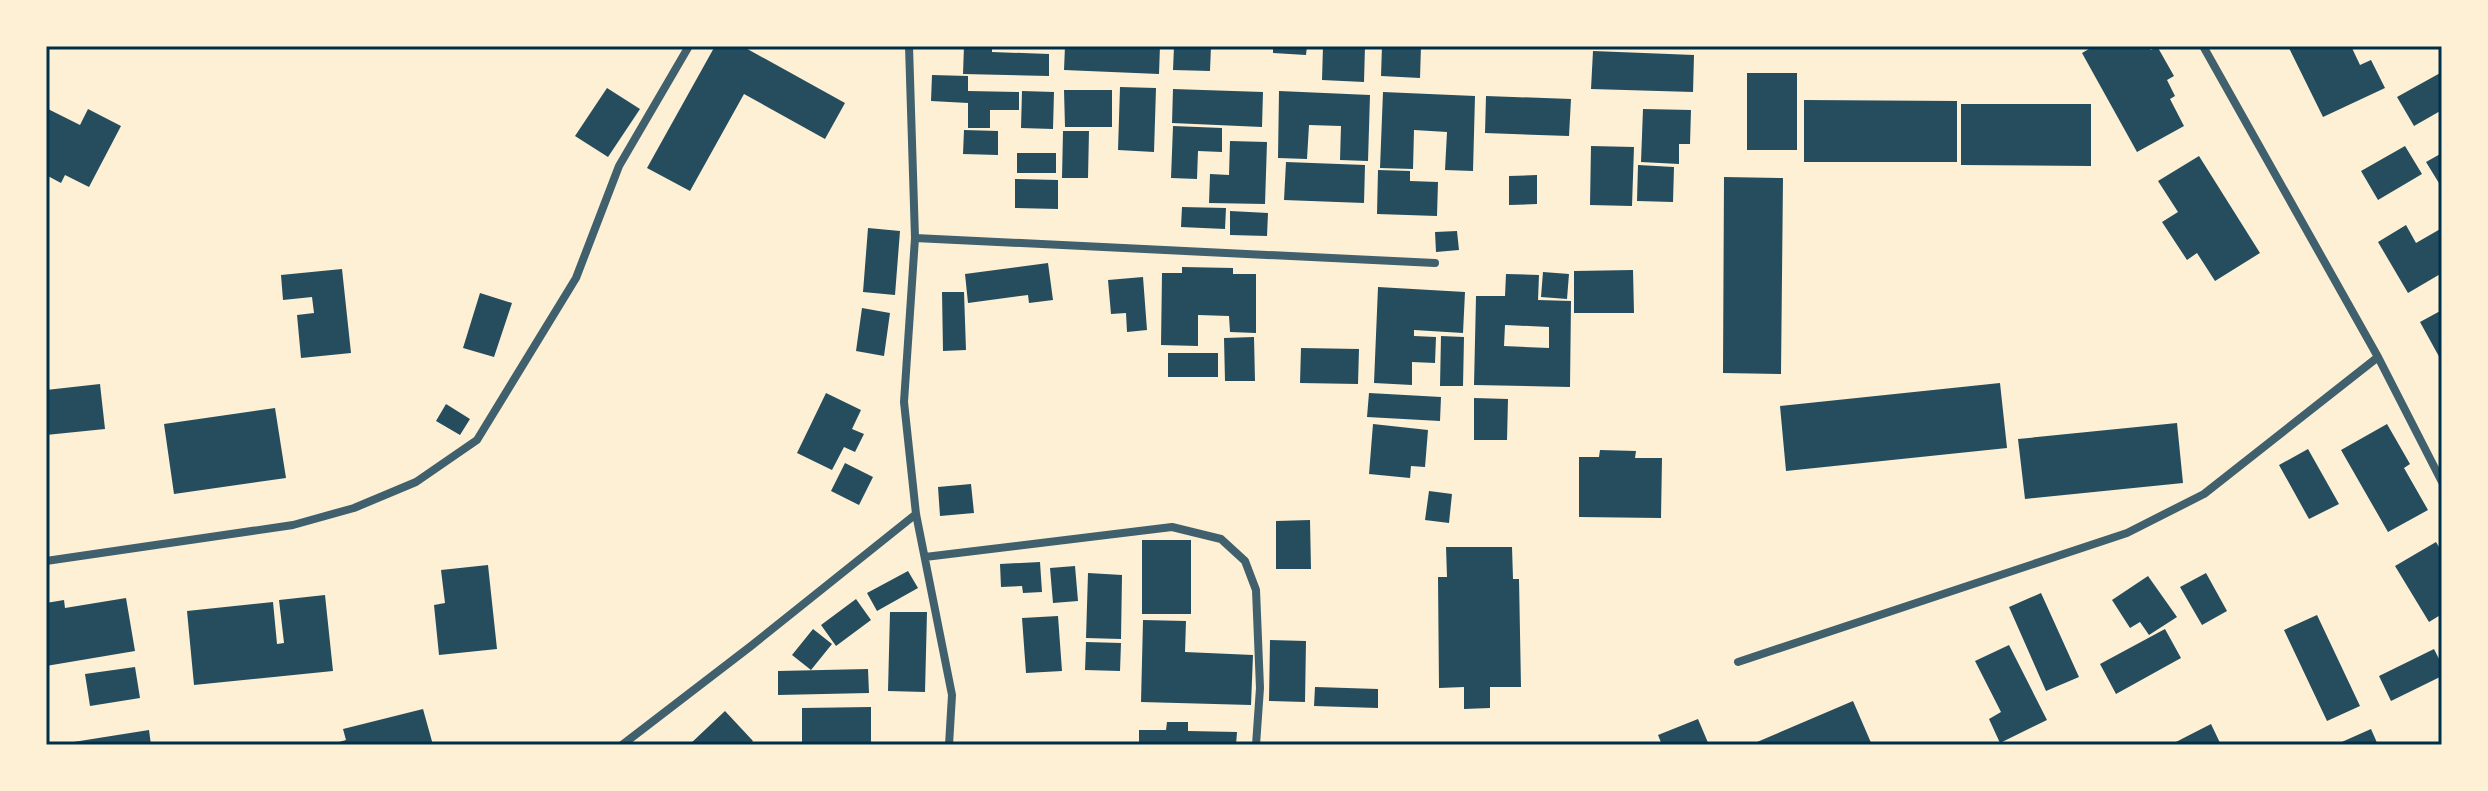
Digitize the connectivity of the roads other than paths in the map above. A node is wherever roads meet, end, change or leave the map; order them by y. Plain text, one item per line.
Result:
1 (689, 46) edge
2 (909, 46) edge
3 (2203, 46) edge
4 (915, 238) junction
5 (1435, 263) dead end
6 (2378, 357) junction
7 (2442, 482) edge
8 (916, 514) junction
9 (925, 557) junction
10 (46, 561) edge
11 (1738, 662) dead end
12 (622, 745) edge
13 (949, 745) edge
14 (1256, 745) edge

1 - 10 street
2 - 4 street
3 - 6 street
4 - 5 street
4 - 8 street
6 - 7 street
6 - 11 street
8 - 9 street
8 - 12 street
9 - 13 street
9 - 14 street

